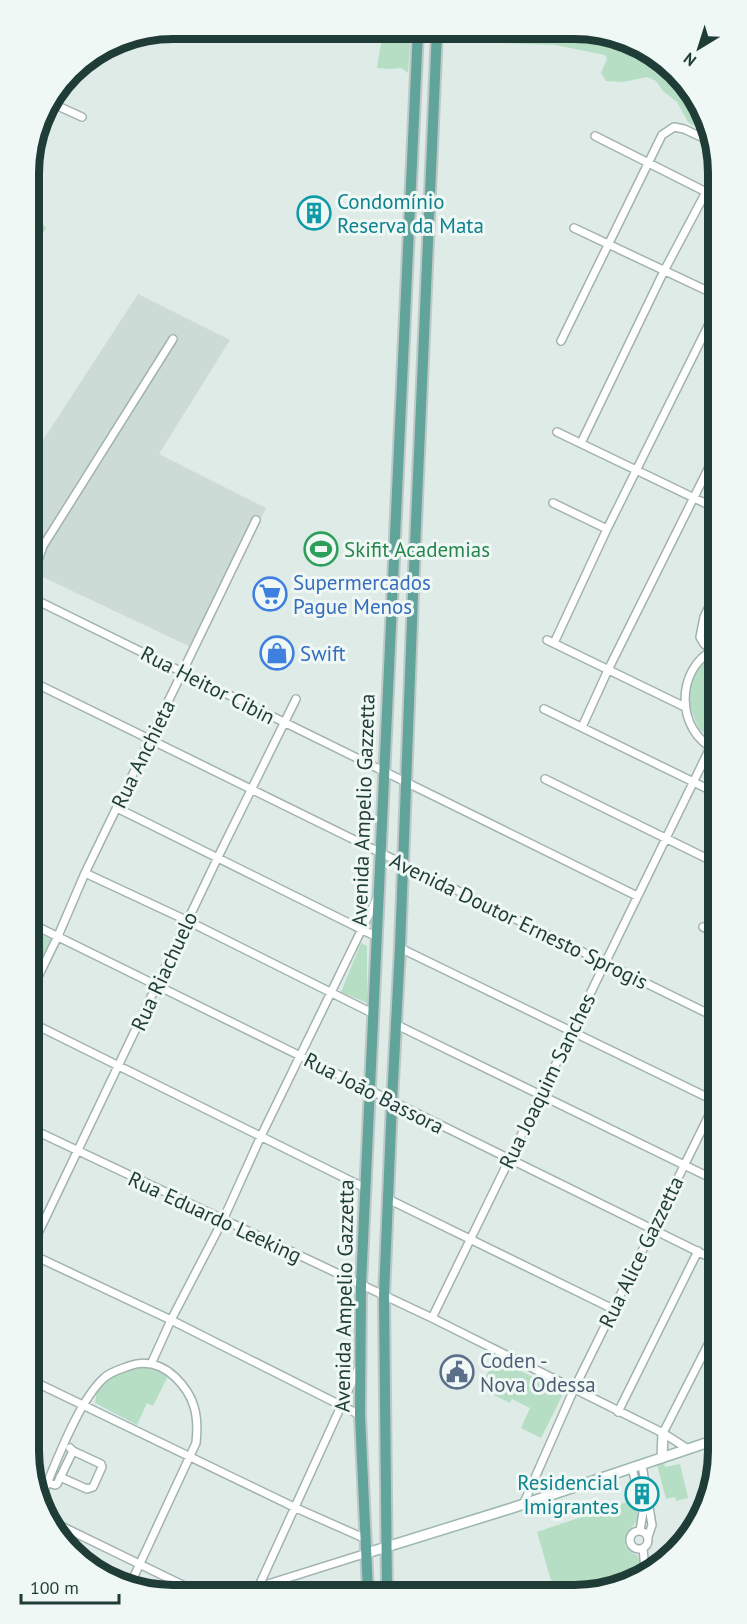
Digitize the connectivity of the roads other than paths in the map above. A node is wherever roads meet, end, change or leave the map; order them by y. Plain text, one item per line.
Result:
1 (418, 39) edge
2 (436, 39) edge
3 (57, 106) edge
4 (81, 117) dead end
5 (595, 136) dead end
6 (703, 138) edge
7 (649, 162) junction
8 (706, 192) joint
9 (574, 228) dead end
10 (609, 244) junction
11 (664, 271) junction
12 (406, 286) junction
13 (425, 290) junction
14 (708, 291) edge
15 (708, 326) edge
16 (173, 339) dead end
17 (561, 341) dead end
18 (557, 432) dead end
19 (581, 443) junction
20 (708, 469) edge
21 (637, 470) junction
22 (694, 498) junction
23 (553, 503) dead end
24 (708, 505) edge
25 (256, 520) dead end
26 (607, 529) junction
27 (39, 558) edge
28 (393, 575) junction
29 (413, 594) junction
30 (39, 601) edge
31 (708, 609) edge
32 (547, 640) dead end
33 (554, 643) junction
34 (708, 646) edge
35 (708, 654) edge
36 (608, 670) junction
37 (183, 672) junction
38 (39, 685) edge
39 (296, 699) dead end
40 (685, 707) junction
41 (544, 709) dead end
42 (284, 723) junction
43 (582, 727) junction
44 (150, 739) junction
45 (708, 745) edge
46 (708, 757) edge
47 (385, 773) junction
48 (545, 778) dead end
49 (692, 782) junction
50 (406, 783) junction
51 (708, 789) edge
52 (252, 790) junction
53 (117, 808) junction
54 (665, 838) junction
55 (381, 854) junction
56 (218, 857) junction
57 (708, 859) edge
58 (403, 865) junction
59 (85, 873) junction
60 (380, 892) junction
61 (637, 896) junction
62 (188, 921) junction
63 (39, 927) edge
64 (703, 927) dead end
65 (362, 930) junction
66 (708, 930) edge
67 (58, 936) junction
68 (377, 937) junction
69 (400, 948) junction
70 (605, 963) junction
71 (39, 975) edge
72 (156, 987) junction
73 (330, 993) junction
74 (708, 1013) edge
75 (374, 1014) junction
76 (397, 1024) junction
77 (39, 1027) edge
78 (572, 1031) junction
79 (301, 1056) junction
80 (119, 1067) junction
81 (370, 1091) junction
82 (541, 1095) junction
83 (708, 1096) edge
84 (392, 1101) junction
85 (708, 1116) edge
86 (39, 1133) edge
87 (261, 1136) junction
88 (77, 1152) junction
89 (508, 1160) junction
90 (684, 1166) junction
91 (708, 1177) edge
92 (365, 1188) junction
93 (388, 1199) junction
94 (224, 1220) junction
95 (653, 1229) junction
96 (39, 1231) edge
97 (470, 1239) junction
98 (698, 1251) junction
99 (708, 1256) edge
100 (39, 1258) edge
101 (361, 1285) junction
102 (384, 1295) junction
103 (613, 1309) junction
104 (432, 1318) junction
105 (171, 1320) junction
106 (708, 1345) edge
107 (362, 1361) junction
108 (152, 1362) junction
109 (39, 1384) edge
110 (574, 1389) junction
111 (83, 1405) junction
112 (342, 1406) junction
113 (618, 1412) junction
114 (360, 1414) junction
115 (663, 1433) junction
116 (708, 1442) edge
117 (65, 1446) junction
118 (688, 1449) junction
119 (74, 1450) junction
120 (190, 1456) junction
121 (662, 1458) junction
122 (642, 1465) junction
123 (632, 1468) junction
124 (60, 1477) junction
125 (48, 1483) junction
126 (645, 1483) junction
127 (636, 1485) junction
128 (45, 1489) edge
129 (524, 1505) junction
130 (296, 1508) junction
131 (63, 1527) edge
132 (640, 1531) junction
133 (648, 1537) junction
134 (366, 1539) junction
135 (386, 1547) junction
136 (643, 1548) junction
137 (367, 1553) junction
138 (140, 1564) junction
139 (645, 1565) edge
140 (133, 1579) edge
141 (183, 1585) edge
142 (259, 1585) edge
143 (267, 1585) edge
144 (368, 1585) edge
145 (387, 1585) edge

1 - 12 main road, Avenida Ampelio Gazzetta
2 - 13 main road, Avenida Ampelio Gazzetta
3 - 4 street
5 - 7 street
6 - 7 street
7 - 8 street
7 - 10 street
8 - 11 street
9 - 10 street
10 - 11 street
10 - 17 street
11 - 14 street
11 - 19 street
12 - 13 main road
12 - 28 main road, Avenida Ampelio Gazzetta
13 - 29 main road, Avenida Ampelio Gazzetta
15 - 21 street
16 - 27 street
18 - 19 street
19 - 21 street
20 - 22 street
21 - 22 street
21 - 26 street
22 - 24 street
22 - 36 street
23 - 26 street
25 - 37 street, Rua Anchieta
26 - 33 street
28 - 29 main road
28 - 47 main road, Avenida Ampelio Gazzetta
29 - 50 main road, Avenida Ampelio Gazzetta
30 - 37 street, Rua Heitor Cibin
31 - 34 street
32 - 33 street
33 - 36 street
35 - 40 street
36 - 40 street
36 - 43 street
37 - 42 street, Rua Heitor Cibin
37 - 44 street, Rua Anchieta
38 - 44 street, Avenida Doutor Ernesto Sprogis
39 - 42 street, Rua Riachuelo
40 - 45 street
41 - 43 street
42 - 47 street, Rua Heitor Cibin
42 - 52 street, Rua Riachuelo
43 - 49 street
44 - 52 street, Avenida Doutor Ernesto Sprogis
44 - 53 street, Rua Anchieta
46 - 49 street, Rua Joaquim Sanches
47 - 50 street, Rua Heitor Cibin
47 - 55 main road, Avenida Ampelio Gazzetta
48 - 54 street
49 - 51 street
49 - 54 street, Rua Joaquim Sanches
50 - 58 main road, Avenida Ampelio Gazzetta
50 - 61 street, Rua Heitor Cibin
52 - 55 street, Avenida Doutor Ernesto Sprogis
52 - 56 street, Rua Riachuelo
53 - 56 street
53 - 59 street, Rua Anchieta
54 - 57 street
54 - 61 street, Rua Joaquim Sanches
55 - 58 street, Avenida Doutor Ernesto Sprogis
55 - 60 main road, Avenida Ampelio Gazzetta
56 - 62 street, Rua Riachuelo
56 - 65 street
58 - 69 main road, Avenida Ampelio Gazzetta
58 - 70 street, Avenida Doutor Ernesto Sprogis
59 - 62 street
59 - 67 street, Rua Anchieta
60 - 65 street
60 - 68 main road, Avenida Ampelio Gazzetta
61 - 70 street, Rua Joaquim Sanches
62 - 72 street, Rua Riachuelo
62 - 73 street
63 - 67 street, Rua João Bassora
64 - 66 street
65 - 68 street
65 - 73 street
67 - 71 street, Rua Anchieta
67 - 72 street, Rua João Bassora
68 - 75 main road, Avenida Ampelio Gazzetta
69 - 76 main road, Avenida Ampelio Gazzetta
69 - 78 street
70 - 74 street, Avenida Doutor Ernesto Sprogis
70 - 78 street, Rua Joaquim Sanches
72 - 79 street, Rua João Bassora
72 - 80 street, Rua Riachuelo
73 - 75 street
73 - 79 street
75 - 81 main road, Avenida Ampelio Gazzetta
76 - 82 street
76 - 84 main road, Avenida Ampelio Gazzetta
77 - 80 street
78 - 82 street, Rua Joaquim Sanches
78 - 83 street
79 - 81 street, Rua João Bassora
79 - 87 street
80 - 87 street
80 - 88 street, Rua Riachuelo
81 - 84 street, Rua João Bassora
81 - 92 main road, Avenida Ampelio Gazzetta
82 - 89 street, Rua Joaquim Sanches
82 - 90 street
84 - 89 street, Rua João Bassora
84 - 93 main road, Avenida Ampelio Gazzetta
85 - 90 street, Rua Alice Gazzetta
86 - 88 street, Rua Eduardo Leeking
87 - 92 street
87 - 94 street
88 - 94 street, Rua Eduardo Leeking
88 - 96 street, Rua Riachuelo
89 - 95 street, Rua João Bassora
89 - 97 street, Rua Joaquim Sanches
90 - 91 street
90 - 95 street, Rua Alice Gazzetta
92 - 101 main road, Avenida Ampelio Gazzetta
93 - 97 street
93 - 102 main road, Avenida Ampelio Gazzetta
94 - 101 street, Rua Eduardo Leeking
94 - 105 street
95 - 98 street, Rua João Bassora
95 - 103 street, Rua Alice Gazzetta
97 - 103 street
97 - 104 street, Rua Joaquim Sanches
98 - 99 street, Rua João Bassora
98 - 113 street
100 - 105 street
101 - 102 street, Rua Eduardo Leeking
101 - 107 main road, Avenida Ampelio Gazzetta
102 - 104 street, Rua Eduardo Leeking
102 - 135 main road, Avenida Ampelio Gazzetta
103 - 110 street, Rua Alice Gazzetta
104 - 110 street, Rua Eduardo Leeking
105 - 108 street
105 - 112 street
106 - 115 street
107 - 112 street
107 - 114 main road, Avenida Ampelio Gazzetta
108 - 111 street
108 - 120 street
109 - 111 street
110 - 113 street, Rua Eduardo Leeking
110 - 129 street, Rua Alice Gazzetta
111 - 117 street
111 - 120 street
112 - 114 street
112 - 130 street
113 - 115 street, Rua Eduardo Leeking
114 - 134 main road, Avenida Ampelio Gazzetta
115 - 118 street, Rua Eduardo Leeking
115 - 121 main road
116 - 118 main road
117 - 119 street
117 - 125 street
118 - 121 main road
119 - 124 street
119 - 124 street
120 - 130 street
120 - 138 street
121 - 122 main road
122 - 123 main road
122 - 126 street
123 - 127 street
123 - 129 main road
124 - 125 street
125 - 128 street
126 - 127 street
126 - 133 street
127 - 132 street
129 - 135 main road
130 - 134 street
130 - 142 street
131 - 138 street
132 - 133 street
132 - 136 street
133 - 136 street
134 - 137 main road, Avenida Ampelio Gazzetta
135 - 137 main road
135 - 145 main road, Avenida Ampelio Gazzetta
136 - 139 street
137 - 143 street
137 - 144 main road, Avenida Ampelio Gazzetta
138 - 140 street
138 - 141 street

